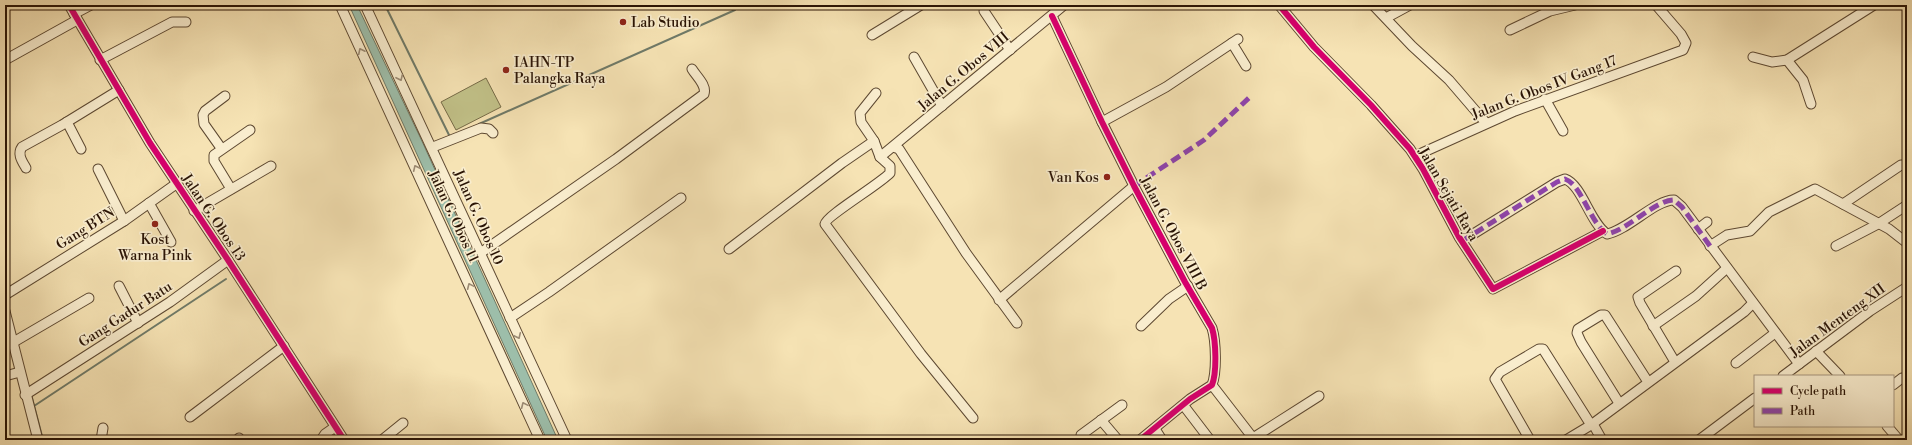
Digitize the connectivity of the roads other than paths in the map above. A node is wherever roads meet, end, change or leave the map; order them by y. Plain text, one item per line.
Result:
1 (69, 5) edge
2 (91, 5) edge
3 (340, 5) edge
4 (365, 5) edge
5 (921, 5) edge
6 (1064, 5) edge
7 (1373, 5) edge
8 (1410, 5) edge
9 (1575, 5) edge
10 (1874, 5) edge
11 (1281, 6) edge
12 (1662, 6) edge
13 (984, 11) dead end
14 (1052, 16) junction
15 (75, 17) junction
16 (1386, 18) junction
17 (186, 22) dead end
18 (1510, 30) dead end
19 (872, 35) dead end
20 (1010, 50) junction
21 (914, 57) dead end
22 (1754, 57) dead end
23 (5, 60) edge
24 (100, 60) junction
25 (1787, 60) junction
26 (1246, 66) dead end
27 (692, 69) dead end
28 (119, 90) junction
29 (876, 93) dead end
30 (225, 96) dead end
31 (1545, 99) junction
32 (1811, 104) dead end
33 (942, 106) junction
34 (67, 122) junction
35 (1102, 122) junction
36 (1486, 123) junction
37 (250, 130) dead end
38 (1563, 131) dead end
39 (493, 133) dead end
40 (874, 141) junction
41 (893, 147) junction
42 (221, 148) junction
43 (433, 148) junction
44 (81, 149) dead end
45 (1415, 156) junction
46 (880, 157) junction
47 (1901, 165) dead end
48 (271, 166) dead end
49 (26, 168) dead end
50 (98, 169) dead end
51 (176, 184) junction
52 (1134, 186) junction
53 (231, 189) junction
54 (681, 198) dead end
55 (149, 203) junction
56 (1843, 204) junction
57 (1907, 205) edge
58 (194, 210) junction
59 (124, 221) junction
60 (1707, 222) dead end
61 (1878, 224) junction
62 (1698, 229) junction
63 (1603, 231) junction
64 (1462, 241) junction
65 (171, 242) dead end
66 (1907, 243) edge
67 (1710, 246) junction
68 (1836, 246) dead end
69 (729, 249) dead end
70 (479, 254) junction
71 (228, 260) junction
72 (1726, 268) junction
73 (1676, 271) dead end
74 (120, 286) dead end
75 (1188, 286) junction
76 (1907, 287) edge
77 (6, 294) edge
78 (89, 298) dead end
79 (1000, 300) junction
80 (1753, 303) junction
81 (5, 311) edge
82 (510, 318) junction
83 (138, 322) junction
84 (1016, 323) dead end
85 (1141, 326) dead end
86 (1653, 326) junction
87 (1775, 333) junction
88 (12, 343) junction
89 (284, 346) junction
90 (1816, 351) junction
91 (1675, 362) junction
92 (1736, 363) dead end
93 (1799, 364) junction
94 (20, 372) junction
95 (1784, 375) edge
96 (1839, 375) edge
97 (5, 376) edge
98 (1907, 378) edge
99 (1648, 382) junction
100 (1894, 384) edge
101 (1212, 385) junction
102 (25, 395) junction
103 (1319, 396) dead end
104 (1754, 399) edge
105 (1619, 403) junction
106 (1122, 405) dead end
107 (1184, 406) junction
108 (190, 417) dead end
109 (973, 418) dead end
110 (1101, 420) junction
111 (403, 423) dead end
112 (1592, 424) junction
113 (335, 426) junction
114 (1888, 427) edge
115 (102, 428) dead end
116 (1155, 429) junction
117 (1081, 435) dead end
118 (38, 440) edge
119 (101, 440) edge
120 (321, 440) edge
121 (344, 440) edge
122 (382, 440) edge
123 (540, 440) edge
124 (567, 440) edge
125 (1118, 440) edge
126 (1140, 440) edge
127 (1162, 440) edge
128 (1210, 440) edge
129 (1530, 440) edge
130 (1566, 440) edge
131 (1602, 440) edge
132 (1699, 440) edge
133 (1899, 440) edge

1 - 15 street, Jalan G. Obos 13
2 - 15 street
123 -> 3 street, Jalan G. Obos 11
4 -> 43 street, Jalan G. Obos 10
5 - 19 street
6 - 14 street, Jalan G. Obos VIII
7 - 16 street
8 - 16 street
9 - 18 street
10 - 25 street
11 - 45 street, Jalan Sejati Raya
12 - 31 street, Jalan G. Obos IV Gang 17
13 - 20 street
14 - 20 street, Jalan G. Obos VIII
14 - 35 street, Jalan G. Obos VIII B
15 - 23 street
15 - 24 street, Jalan G. Obos 13
16 - 36 street
17 - 24 street
20 - 33 street, Jalan G. Obos VIII
21 - 33 street
22 - 25 street
24 - 28 street, Jalan G. Obos 13
25 - 32 street
26 - 35 street
27 - 70 street
28 - 34 street
28 - 51 street, Jalan G. Obos 13
29 - 40 street
30 - 42 street
31 - 36 street, Jalan G. Obos IV Gang 17
31 - 38 street
33 - 41 street, Jalan G. Obos VIII
34 - 44 street
34 - 49 street
35 - 52 street, Jalan G. Obos VIII B
36 - 45 street, Jalan G. Obos IV Gang 17
37 - 42 street
39 - 43 street
40 - 46 street
40 - 69 street
41 - 46 street, Jalan G. Obos VIII
41 - 79 street
42 - 53 street
43 - 70 street, Jalan G. Obos 10
45 - 64 street, Jalan Sejati Raya
46 - 109 street
47 - 56 street
48 - 53 street
50 - 59 street
51 - 55 street, Gang BTN
51 - 58 street, Jalan G. Obos 13
52 - 75 street, Jalan G. Obos VIII B
52 - 79 street
53 - 58 street
54 - 82 street
55 - 59 street, Gang BTN
55 - 65 street
56 - 61 street
56 - 67 street
57 - 61 street
58 - 71 street, Jalan G. Obos 13
59 - 77 street, Gang BTN
60 - 62 street
61 - 66 street
61 - 68 street
62 - 63 street
62 - 67 street
63 - 64 street, Jalan Sejati Raya
63 - 64 street
67 - 72 street
70 - 82 street, Jalan G. Obos 10
71 - 83 street, Gang Gadur Batu
71 - 89 street, Jalan G. Obos 13
72 - 80 street
72 - 86 street
73 - 86 street
74 - 83 street
75 - 85 street
75 - 101 street, Jalan G. Obos VIII B
76 - 90 street, Jalan Menteng XII
78 - 88 street
79 - 84 street
80 - 87 street
80 - 91 street
81 - 88 street
82 -> 124 street, Jalan G. Obos 10
83 - 102 street, Gang Gadur Batu
86 - 91 street
87 - 92 street
87 - 93 street
88 - 94 street
89 - 108 street
89 - 113 street, Jalan G. Obos 13
90 - 93 street, Jalan Menteng XII
90 - 96 street
91 - 99 street
93 - 95 street, Jalan Menteng XII
94 - 97 street
94 - 102 street
98 - 100 street
99 - 105 street
99 - 105 street
101 - 103 street
101 - 107 street
102 - 118 street
104 - 132 street
105 - 112 street
106 - 110 street
107 - 116 street
107 - 128 street
110 - 117 street
110 - 125 street
111 - 122 street
112 - 129 street
112 - 130 street
112 - 131 street
113 - 120 street
113 - 121 street, Jalan G. Obos 13
114 - 133 street
115 - 119 street
116 - 126 street
116 - 127 street

